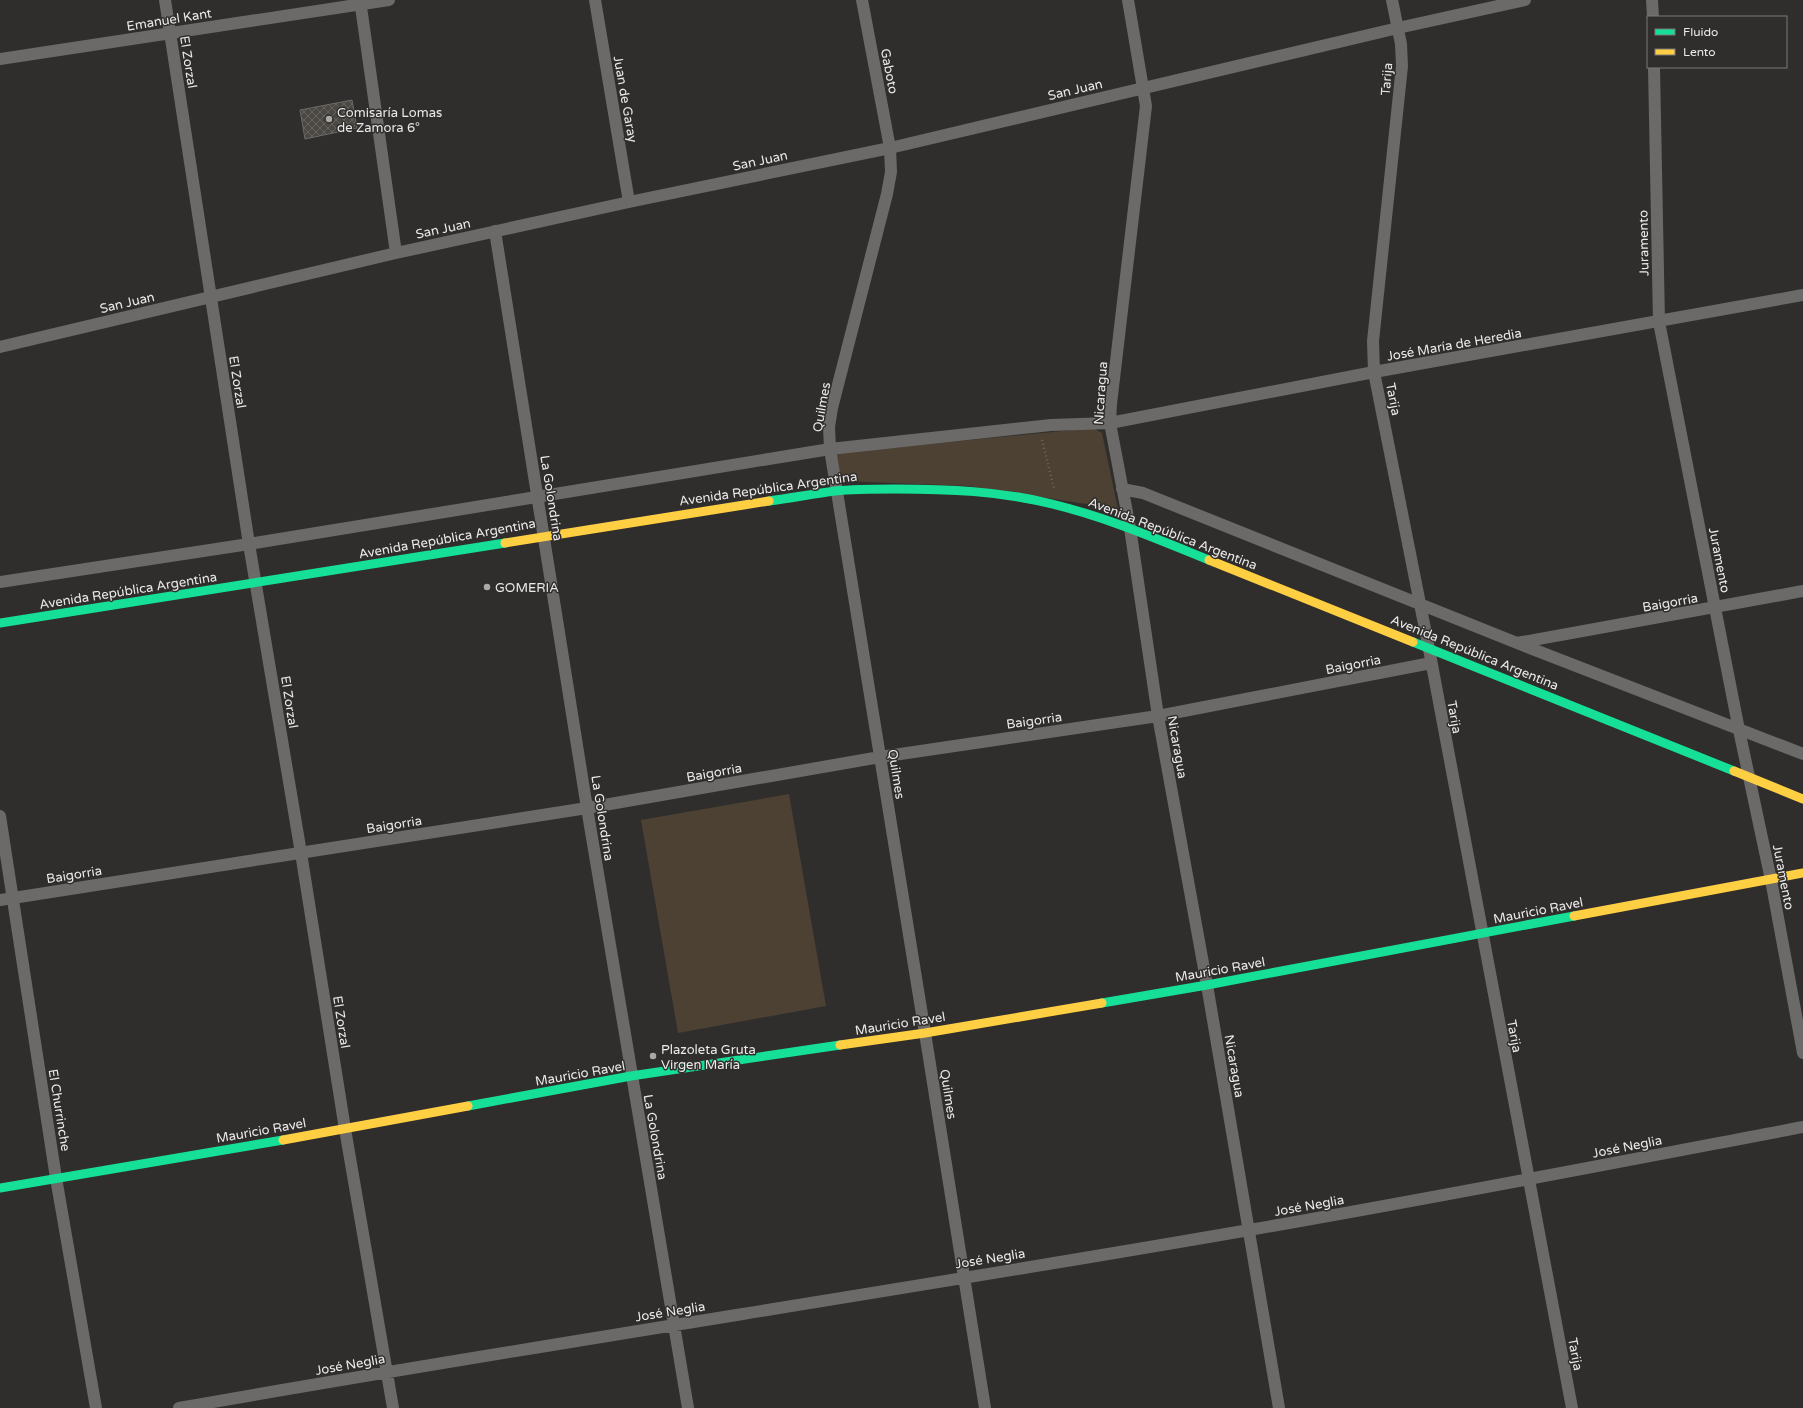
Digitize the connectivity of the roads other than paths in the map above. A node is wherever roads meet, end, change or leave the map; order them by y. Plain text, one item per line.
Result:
1 (165, 0) edge
2 (389, 0) edge
3 (596, 0) edge
4 (862, 0) edge
5 (1128, 0) edge
6 (1392, 0) edge
7 (1525, 0) edge
8 (1652, 0) edge
9 (361, 2) edge
10 (1653, 16) edge
11 (1398, 28) junction
12 (170, 32) junction
13 (0, 59) edge
14 (1654, 68) edge
15 (1143, 87) junction
16 (890, 148) junction
17 (629, 202) junction
18 (495, 232) junction
19 (396, 253) junction
20 (1803, 295) edge
21 (210, 297) junction
22 (1659, 322) junction
23 (0, 347) edge
24 (1374, 372) junction
25 (1110, 423) junction
26 (830, 449) junction
27 (1122, 489) junction
28 (836, 491) junction
29 (538, 497) junction
30 (1130, 528) junction
31 (544, 536) junction
32 (249, 544) junction
33 (0, 582) edge
34 (256, 584) junction
35 (1803, 591) edge
36 (1419, 603) junction
37 (1715, 608) junction
38 (0, 623) edge
39 (1517, 643) junction
40 (1429, 649) junction
41 (1431, 663) junction
42 (1158, 716) junction
43 (1739, 730) junction
44 (1803, 754) edge
45 (880, 757) junction
46 (1749, 778) junction
47 (1803, 799) edge
48 (587, 808) junction
49 (0, 816) edge
50 (301, 853) junction
51 (1803, 873) edge
52 (1771, 880) junction
53 (13, 898) junction
54 (0, 900) edge
55 (1481, 934) junction
56 (1207, 985) junction
57 (925, 1032) junction
58 (1803, 1053) edge
59 (631, 1076) junction
60 (1803, 1127) edge
61 (345, 1129) junction
62 (56, 1178) junction
63 (1529, 1179) junction
64 (0, 1188) edge
65 (1249, 1230) junction
66 (963, 1277) junction
67 (674, 1324) junction
68 (386, 1371) junction
69 (96, 1408) edge
70 (179, 1408) edge
71 (393, 1408) edge
72 (688, 1408) edge
73 (985, 1408) edge
74 (1279, 1408) edge
75 (1572, 1408) edge

1 - 12 street, El Zorzal
2 - 9 street, Emanuel Kant
3 - 17 street, Juan de Garay
4 - 16 street, Gaboto
5 - 15 street, Nicaragua
6 - 11 street, Tarija
7 - 11 street, San Juan
8 - 10 street
9 - 12 street, Emanuel Kant
9 - 19 street
11 - 15 street, San Juan
11 - 24 street, Tarija
12 - 13 street, Emanuel Kant
12 - 21 street, El Zorzal
14 - 22 street, Juramento
15 - 16 street, San Juan
15 - 25 street, Nicaragua
16 - 17 street, San Juan
16 - 26 street, Quilmes
17 - 18 street, San Juan
18 - 19 street, San Juan
18 - 29 street, La Golondrina
19 - 21 street, San Juan
20 - 22 street, José María de Heredia
21 - 23 street, San Juan
21 - 32 street, El Zorzal
22 - 24 street, José María de Heredia
22 - 37 street, Juramento
24 - 25 street, José María de Heredia
24 - 36 street, Tarija
25 - 26 street, Avenida República Argentina
25 - 27 street, Nicaragua
26 - 28 street, Quilmes
26 - 29 street, Avenida República Argentina
27 - 30 street, Nicaragua
27 - 36 street, Avenida República Argentina
28 - 30 main road, Avenida República Argentina
28 - 31 main road, Avenida República Argentina
28 - 45 street, Quilmes
29 - 31 street, La Golondrina
29 - 32 street, Avenida República Argentina
30 - 40 main road, Avenida República Argentina
30 - 42 street, Nicaragua
31 - 34 main road, Avenida República Argentina
31 - 48 street, La Golondrina
32 - 33 street, Avenida República Argentina
32 - 34 street, El Zorzal
34 - 38 main road, Avenida República Argentina
34 - 50 street, El Zorzal
35 - 37 street, Baigorria
36 - 39 street, Avenida República Argentina
36 - 40 street, Tarija
37 - 39 street, Baigorria
37 - 43 street, Juramento
39 - 43 street, Avenida República Argentina
40 - 41 street, Tarija
40 - 46 main road, Avenida República Argentina
41 - 42 street, Baigorria
41 - 55 street, Tarija
42 - 45 street, Baigorria
42 - 56 street, Nicaragua
43 - 44 street, Avenida República Argentina
43 - 46 street, Juramento
45 - 48 street, Baigorria
45 - 57 street, Quilmes
46 - 47 main road, Avenida República Argentina
46 - 52 street, Juramento
48 - 50 street, Baigorria
48 - 59 street, La Golondrina
49 - 53 street, El Churrinche
50 - 53 street, Baigorria
50 - 61 street, El Zorzal
51 - 52 main road, Mauricio Ravel
52 - 55 main road, Mauricio Ravel
52 - 58 street, Juramento
53 - 54 street, Baigorria
53 - 62 street, El Churrinche
55 - 56 main road, Mauricio Ravel
55 - 63 street, Tarija
56 - 57 main road, Mauricio Ravel
56 - 65 street, Nicaragua
57 - 59 main road, Mauricio Ravel
57 - 66 street, Quilmes
59 - 61 main road, Mauricio Ravel
59 - 67 street, La Golondrina
60 - 63 street, José Neglia
61 - 62 main road, Mauricio Ravel
61 - 68 street, El Zorzal
62 - 64 main road, Mauricio Ravel
62 - 69 street, El Churrinche
63 - 65 street, José Neglia
63 - 75 street, Tarija
65 - 66 street, José Neglia
65 - 74 street, Nicaragua
66 - 67 street, José Neglia
66 - 73 street, Quilmes
67 - 68 street, José Neglia
67 - 72 street, La Golondrina
68 - 70 street, José Neglia
68 - 71 street, El Zorzal

